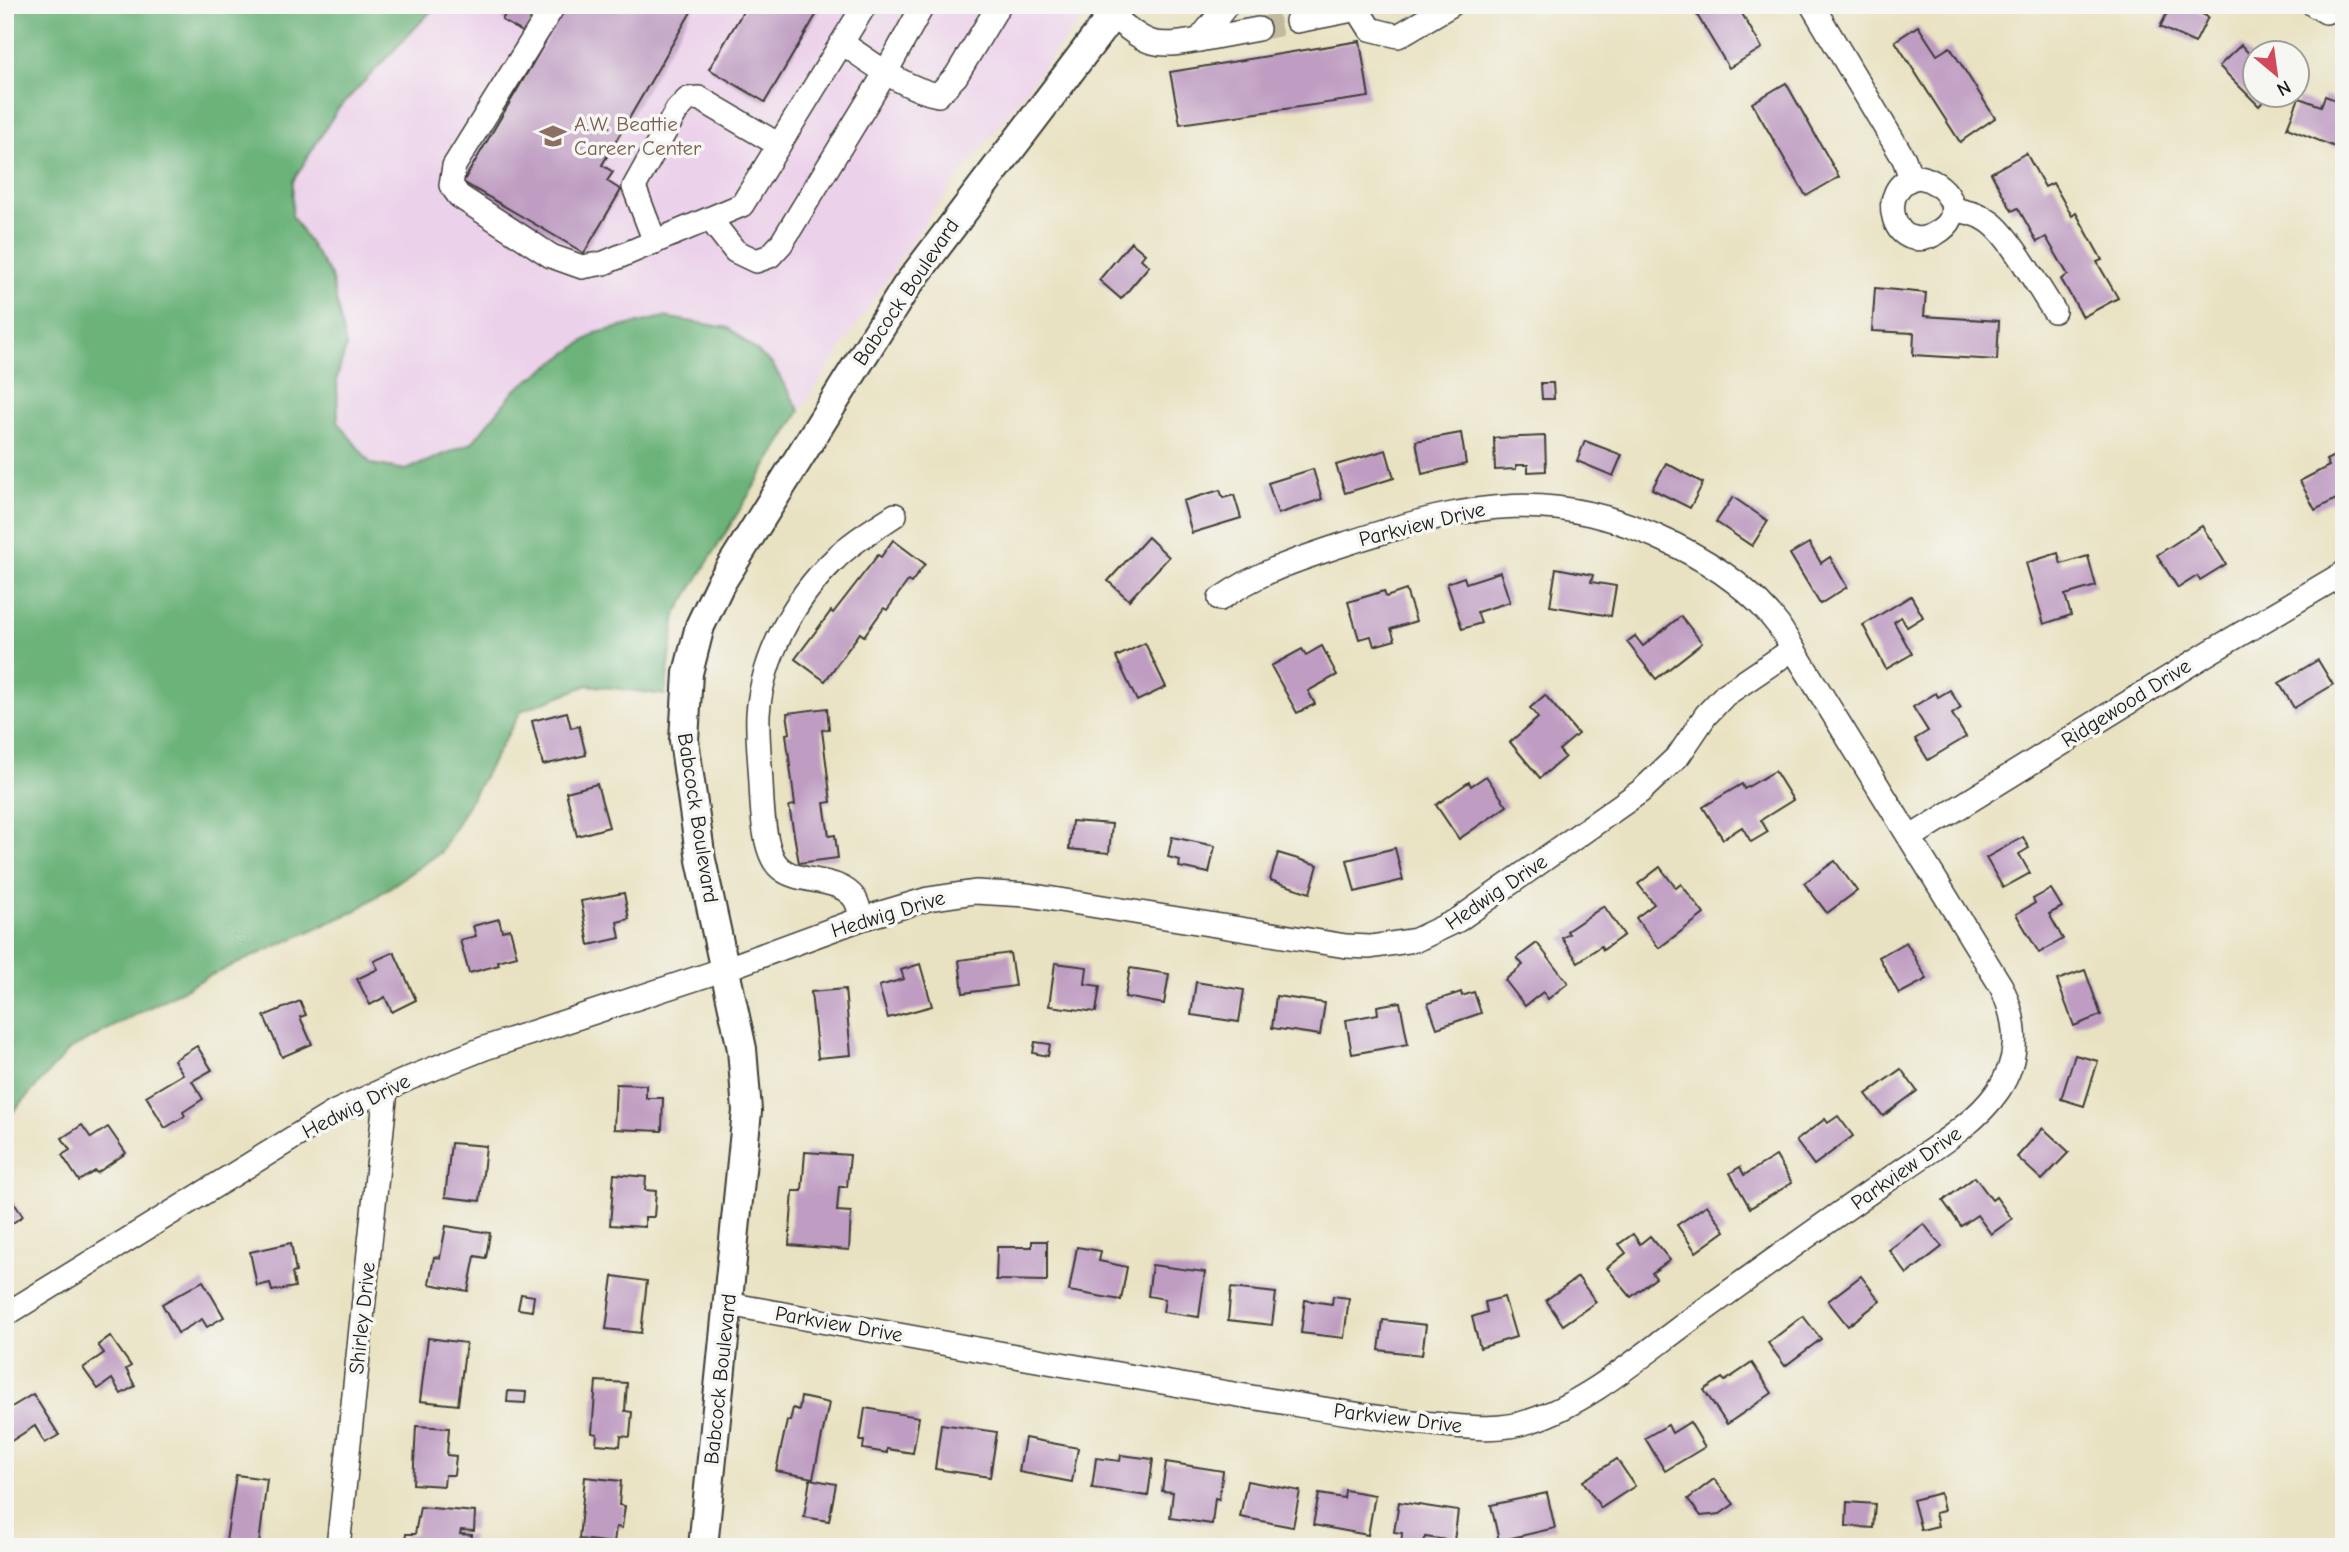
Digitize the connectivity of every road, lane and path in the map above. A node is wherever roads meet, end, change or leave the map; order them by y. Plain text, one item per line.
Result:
1 (554, 5) edge
2 (864, 5) edge
3 (923, 5) edge
4 (999, 5) edge
5 (1227, 5) edge
6 (1451, 5) edge
7 (1812, 5) edge
8 (1356, 7) edge
9 (1116, 11) edge
10 (1297, 21) tunnel mouth
11 (1258, 29) tunnel mouth
12 (1199, 40) junction
13 (842, 43) junction
14 (886, 72) junction
15 (779, 145) junction
16 (1911, 178) junction
17 (1954, 209) junction
18 (710, 219) junction
19 (655, 242) junction
20 (2054, 311) dead end
21 (895, 515) dead end
22 (2344, 573) edge
23 (1220, 598) dead end
24 (1793, 649) junction
25 (1911, 837) junction
26 (862, 919) junction
27 (725, 969) junction
28 (386, 1090) junction
29 (728, 1304) junction
30 (5, 1315) edge
31 (338, 1547) edge
32 (703, 1547) edge

1 - 19 street
2 - 13 street
3 - 14 street
4 - 14 street
5 - 12 street
6 - 8 street
7 - 16 street
8 - 10 street
9 - 12 street
9 - 27 main road, Babcock Boulevard
11 - 12 street
13 - 14 street
13 - 15 street
14 - 18 street
15 - 18 street
15 - 19 street
16 - 17 street
16 - 17 street
17 - 20 street
18 - 19 street
21 - 26 street
22 - 25 street, Ridgewood Drive
23 - 24 street, Parkview Drive
24 - 25 street, Parkview Drive
24 - 26 street, Hedwig Drive
25 - 29 street, Parkview Drive
26 - 27 street, Hedwig Drive
27 - 28 street, Hedwig Drive
27 - 29 main road, Babcock Boulevard
28 - 30 street, Hedwig Drive
28 - 31 street, Shirley Drive
29 - 32 main road, Babcock Boulevard

